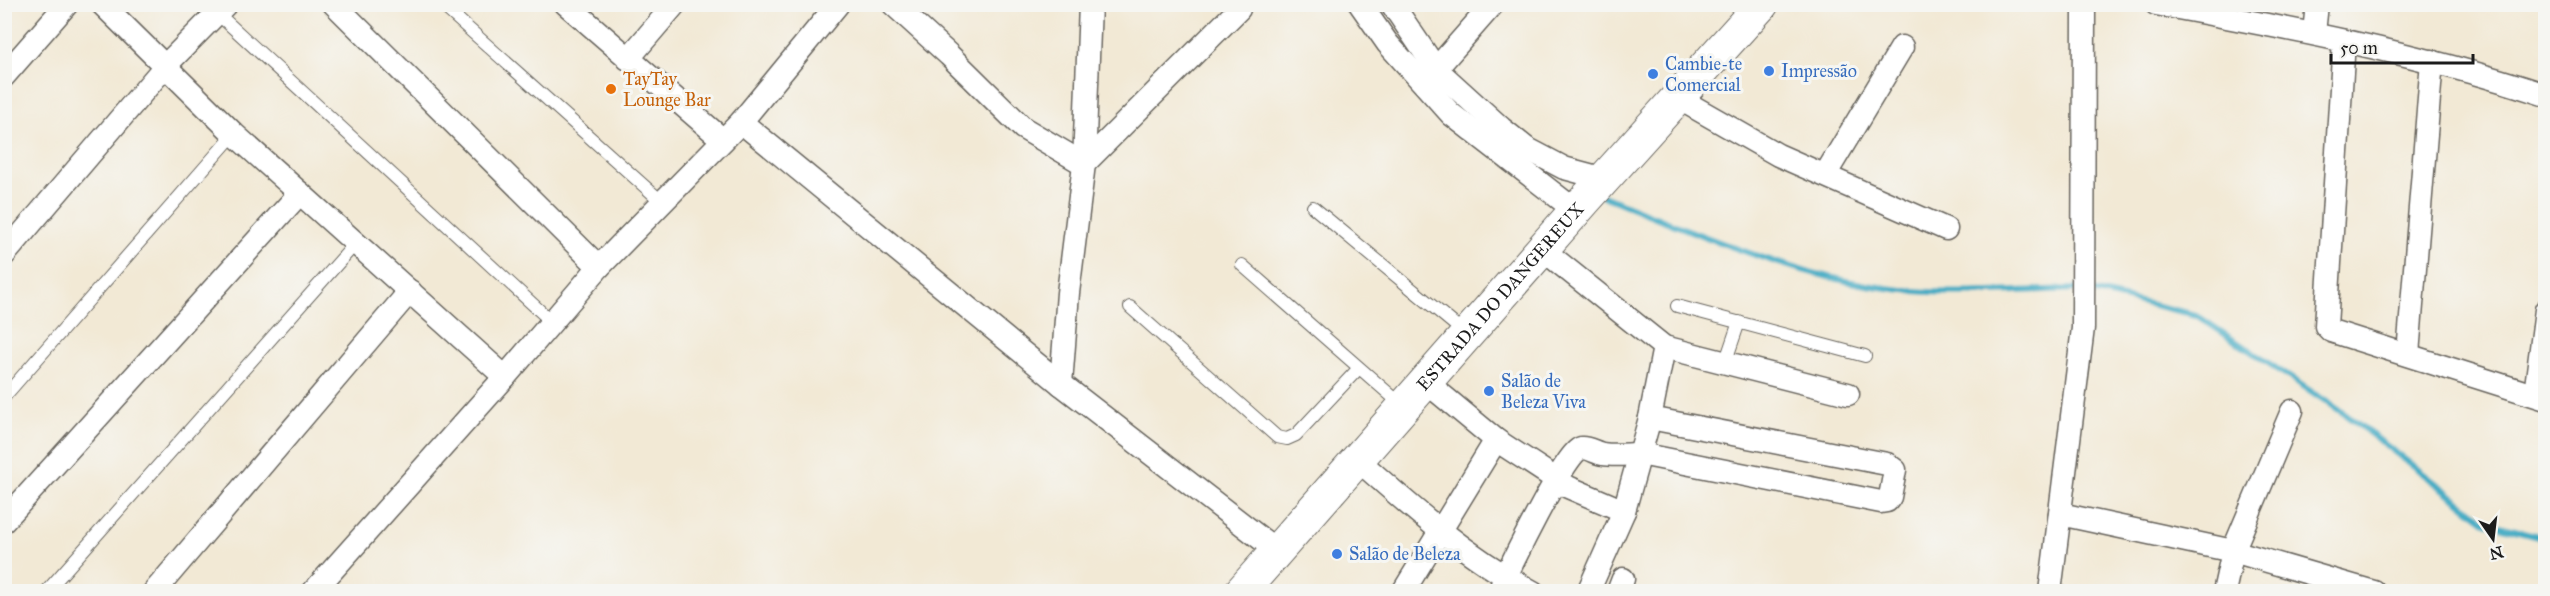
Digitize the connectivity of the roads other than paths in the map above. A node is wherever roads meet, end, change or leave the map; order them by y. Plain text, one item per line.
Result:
1 (67, 4) edge
2 (102, 4) edge
3 (334, 4) edge
4 (441, 4) edge
5 (566, 4) edge
6 (675, 4) edge
7 (838, 4) edge
8 (893, 4) edge
9 (1090, 4) edge
10 (1240, 4) edge
11 (1360, 4) edge
12 (1392, 4) edge
13 (1493, 4) edge
14 (1762, 4) edge
15 (2084, 4) edge
16 (2157, 4) edge
17 (2317, 4) edge
18 (222, 9) edge
19 (2314, 33) junction
20 (2344, 41) junction
21 (1902, 47) dead end
22 (628, 59) junction
23 (2432, 61) junction
24 (166, 65) junction
25 (1436, 69) junction
26 (4, 76) edge
27 (2546, 95) edge
28 (1678, 98) junction
29 (741, 122) junction
30 (234, 134) junction
31 (723, 140) junction
32 (1084, 164) junction
33 (1825, 175) junction
34 (300, 193) junction
35 (1592, 193) junction
36 (662, 202) junction
37 (1313, 207) dead end
38 (1946, 229) dead end
39 (355, 244) junction
40 (1542, 249) junction
41 (4, 255) edge
42 (1242, 266) dead end
43 (599, 267) junction
44 (410, 291) junction
45 (1677, 306) dead end
46 (1130, 307) dead end
47 (2546, 310) edge
48 (552, 322) junction
49 (1739, 322) junction
50 (1467, 335) junction
51 (1664, 347) junction
52 (2408, 354) junction
53 (1865, 356) dead end
54 (1725, 363) junction
55 (1359, 368) junction
56 (505, 377) junction
57 (1426, 382) junction
58 (1061, 384) junction
59 (1848, 394) dead end
60 (2540, 396) edge
61 (4, 398) edge
62 (1404, 407) junction
63 (2292, 411) dead end
64 (1650, 418) junction
65 (1496, 440) junction
66 (1640, 454) junction
67 (1357, 459) junction
68 (1556, 478) junction
69 (1624, 511) junction
70 (2060, 513) junction
71 (4, 521) edge
72 (1439, 532) junction
73 (1277, 551) junction
74 (2233, 551) junction
75 (1502, 584) edge
76 (46, 591) edge
77 (154, 591) edge
78 (313, 591) edge
79 (1241, 591) edge
80 (1402, 591) edge
81 (1533, 591) edge
82 (1588, 591) edge
83 (2049, 591) edge
84 (2224, 591) edge
85 (2374, 591) edge

1 - 26 street
2 - 24 street
3 - 43 street
4 - 36 lane
5 - 22 street
6 - 22 street
7 - 29 street
8 - 32 street
9 - 32 street
10 - 32 street
11 - 35 street
12 - 25 street
13 - 25 street
14 - 28 main road, ESTRADA DO DANGEREUX
15 - 70 street
16 - 19 street
17 - 19 street
18 - 24 street
18 - 48 lane
19 - 20 street
20 - 23 street
20 - 52 street
21 - 33 street
22 - 31 street
23 - 27 street
23 - 52 street
24 - 30 street
24 - 41 street
25 - 35 street
28 - 33 street
28 - 35 main road, ESTRADA DO DANGEREUX
29 - 31 street
29 - 58 street
30 - 34 street
30 - 61 lane
31 - 36 street
32 - 58 street
33 - 38 street
34 - 39 street
34 - 71 street
35 - 40 main road, ESTRADA DO DANGEREUX
36 - 43 street
37 - 50 lane
39 - 44 street
39 - 76 lane
40 - 50 main road, ESTRADA DO DANGEREUX
40 - 51 street
42 - 55 lane
43 - 48 street
44 - 56 street
44 - 77 street
45 - 49 lane
46 - 55 lane
47 - 60 street
48 - 56 street
49 - 53 lane
49 - 54 lane
50 - 57 main road, ESTRADA DO DANGEREUX
51 - 54 street
51 - 64 street
52 - 60 street
54 - 59 street
55 - 62 lane
56 - 78 street
57 - 62 main road, ESTRADA DO DANGEREUX
57 - 65 street
58 - 73 street
62 - 67 main road, ESTRADA DO DANGEREUX
63 - 74 street
64 - 66 street
64 - 66 street
65 - 68 street
65 - 72 street
66 - 68 street
66 - 69 street
67 - 72 street
67 - 73 main road, ESTRADA DO DANGEREUX
68 - 69 street
68 - 75 street
69 - 82 street
70 - 74 street
70 - 83 street
72 - 75 street
72 - 80 street
73 - 79 main road, ESTRADA DO DANGEREUX
74 - 84 street
74 - 85 street
75 - 81 street

